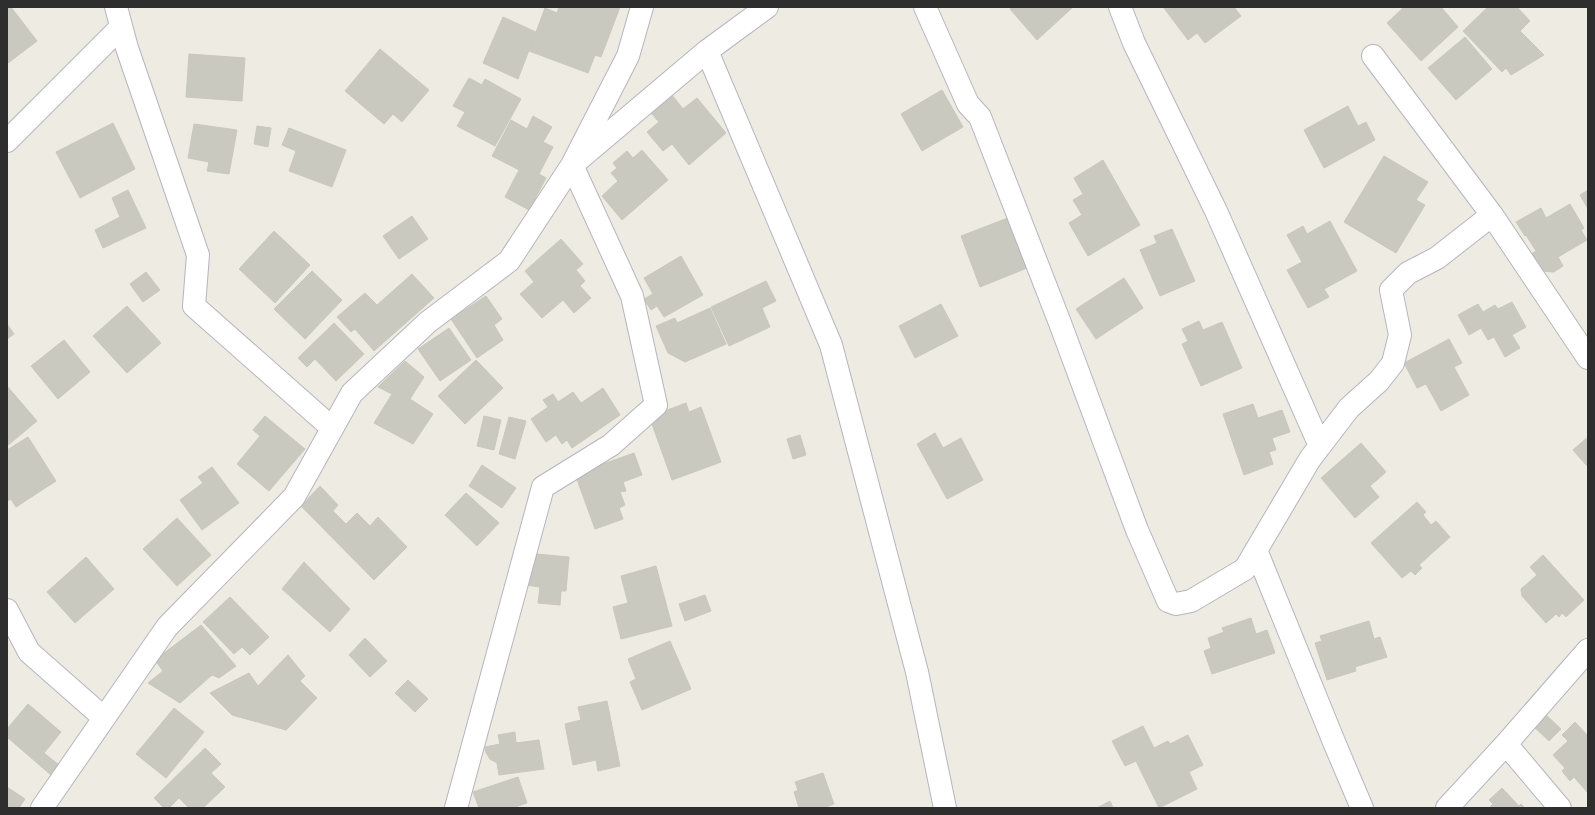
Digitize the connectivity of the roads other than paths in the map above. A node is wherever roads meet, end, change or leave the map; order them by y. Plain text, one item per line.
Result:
1 (642, 7) edge
2 (767, 7) edge
3 (925, 7) edge
4 (1120, 7) edge
5 (118, 17) edge
6 (707, 51) junction
7 (1373, 56) dead end
8 (7, 141) edge
9 (572, 166) junction
10 (1492, 215) junction
11 (1588, 358) edge
12 (332, 428) junction
13 (1320, 446) junction
14 (1256, 550) junction
15 (7, 610) edge
16 (1588, 650) edge
17 (104, 718) junction
18 (1506, 744) junction
19 (42, 808) edge
20 (456, 808) edge
21 (946, 808) edge
22 (1362, 808) edge
23 (1447, 808) edge
24 (1560, 808) edge

1 - 9 street
2 - 6 street
3 - 14 street
4 - 13 street
5 - 8 street
5 - 12 street
6 - 9 street
6 - 21 street
7 - 10 street
9 - 12 street
9 - 20 street
10 - 11 street
10 - 13 street
12 - 17 street
13 - 14 street
14 - 22 street
15 - 17 street
16 - 18 street
17 - 19 street
18 - 23 street
18 - 24 street

